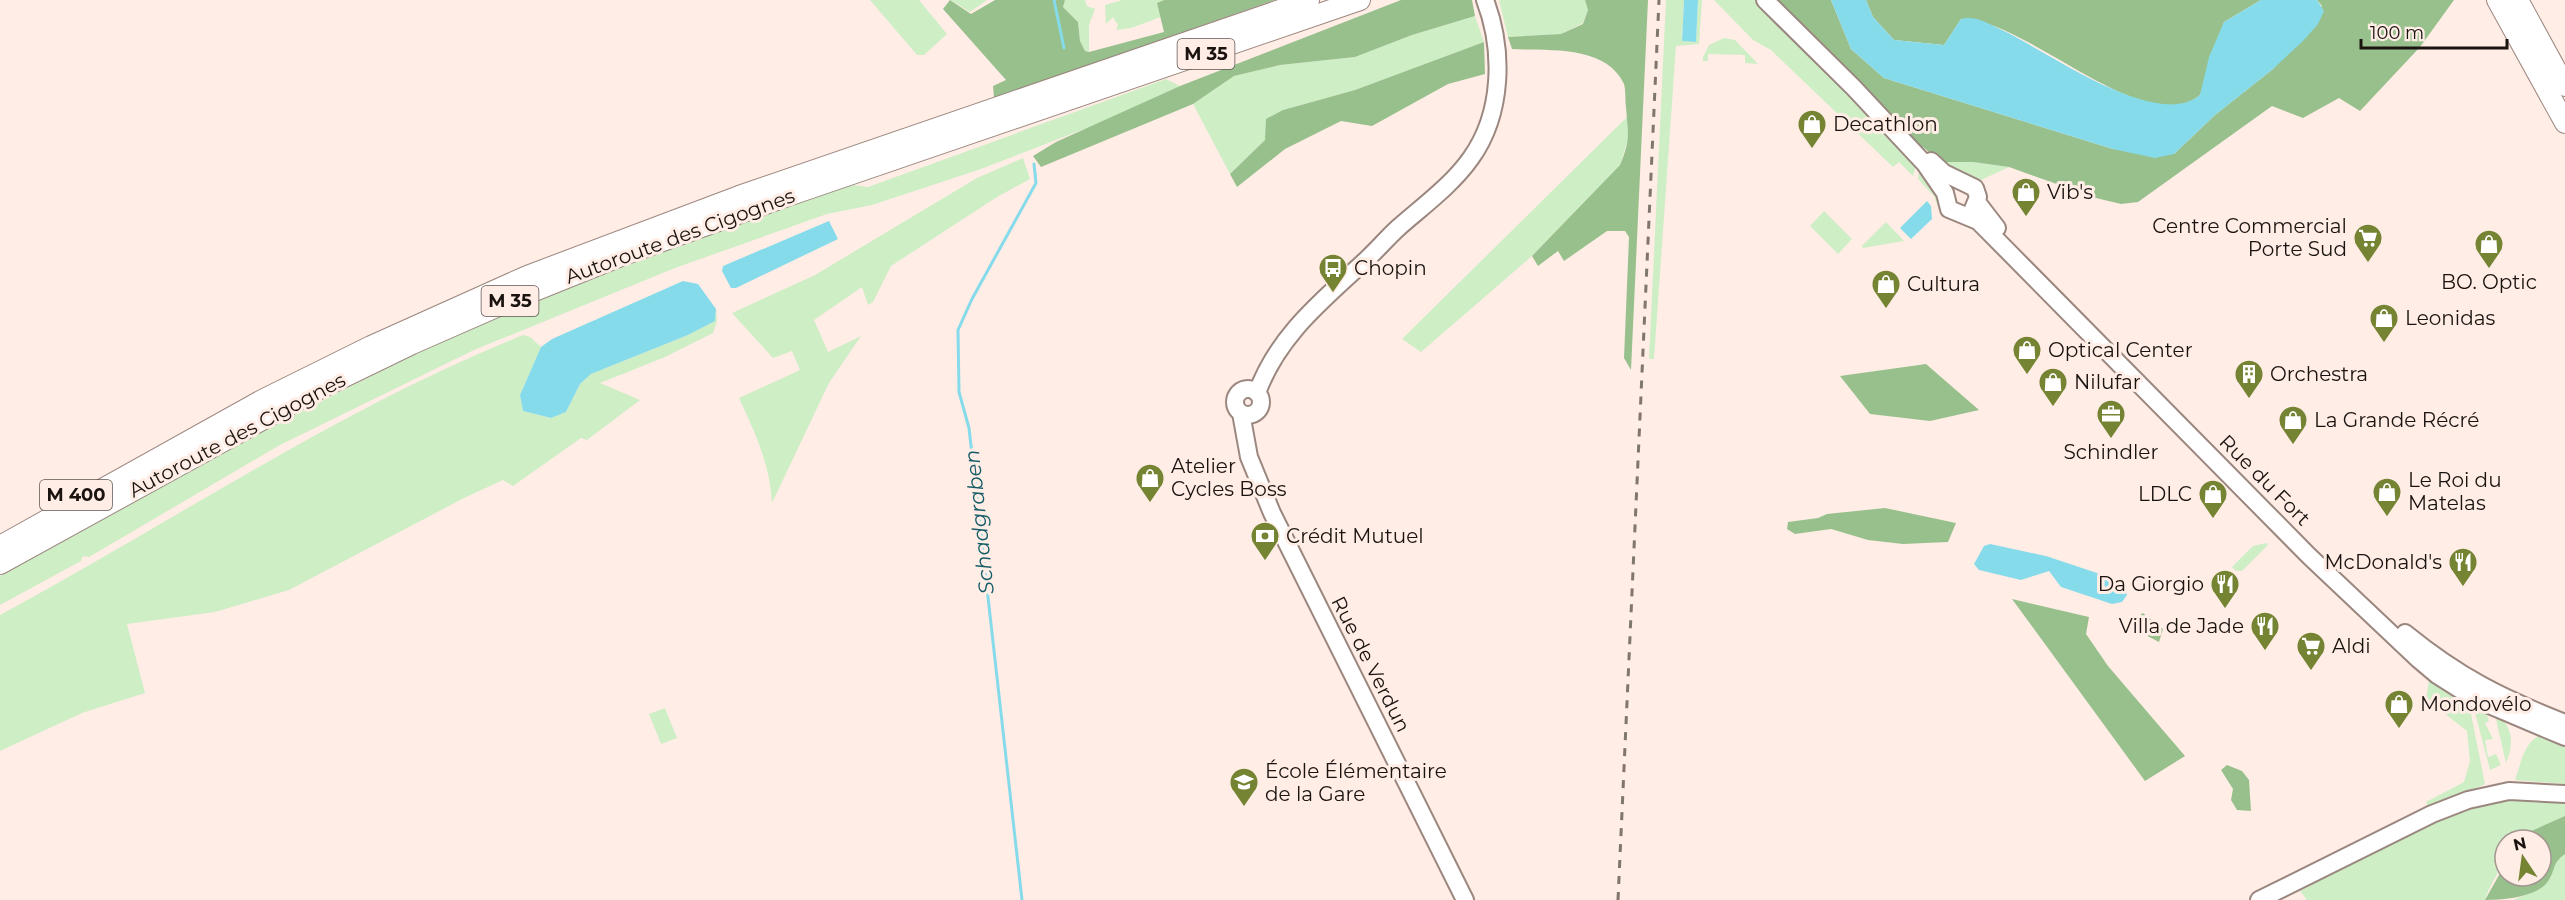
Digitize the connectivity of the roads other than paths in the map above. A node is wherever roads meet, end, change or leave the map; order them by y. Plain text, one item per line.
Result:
1 (1309, 0) edge
2 (1360, 0) edge
3 (1485, 0) edge
4 (1765, 0) edge
5 (2497, 0) edge
6 (2518, 0) edge
7 (2565, 86) edge
8 (1883, 120) junction
9 (2565, 123) edge
10 (1961, 181) junction
11 (1945, 194) junction
12 (1977, 202) junction
13 (1964, 214) junction
14 (1252, 391) junction
15 (1246, 413) junction
16 (153, 460) junction
17 (0, 534) edge
18 (0, 546) edge
19 (0, 564) edge
20 (2565, 723) edge
21 (2565, 737) edge
22 (2565, 786) edge
23 (2565, 794) edge
24 (2432, 814) junction
25 (1465, 900) edge
26 (2259, 900) edge

1 - 16 highway, Autoroute des Cigognes / M 35
2 - 19 highway, Autoroute des Cigognes / M 35
3 - 14 main road
4 - 8 main road, Rue du Fort
5 - 9 highway
6 - 7 highway
8 - 10 main road, Rue du Fort
8 - 11 main road, Rue du Fort
10 - 11 main road
10 - 12 main road, Rue du Fort
11 - 13 main road, Rue du Fort
12 - 13 main road
12 - 20 main road, Rue du Fort
13 - 21 main road, Rue du Fort
14 - 15 main road
14 - 15 main road
15 - 25 main road, Rue de Verdun
16 - 17 highway, M 400
16 - 18 highway, Autoroute des Cigognes
22 - 24 main road
23 - 24 main road
24 - 26 main road

